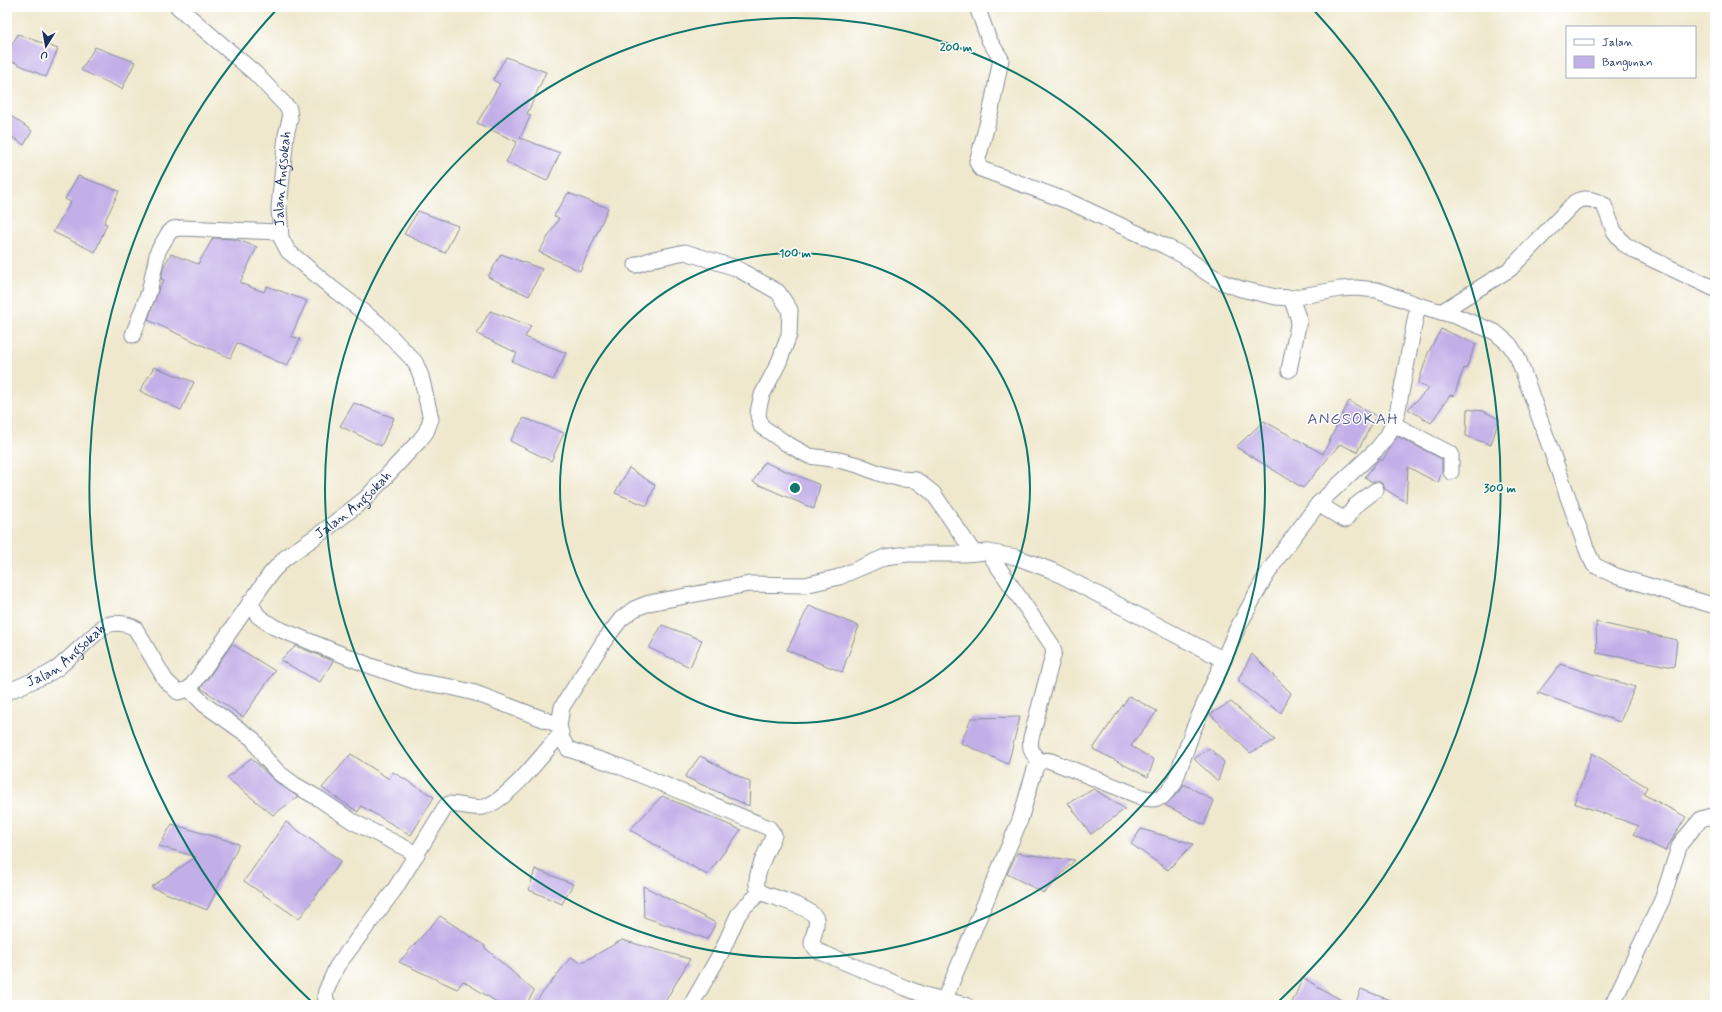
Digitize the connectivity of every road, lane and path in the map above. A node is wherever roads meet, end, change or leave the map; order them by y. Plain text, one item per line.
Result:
1 (178, 7) edge
2 (977, 7) edge
3 (280, 232) junction
4 (636, 265) dead end
5 (1715, 289) edge
6 (1291, 298) junction
7 (1418, 305) junction
8 (1441, 312) junction
9 (1463, 331) dead end
10 (1494, 332) junction
11 (132, 335) dead end
12 (1289, 370) dead end
13 (1393, 424) junction
14 (1451, 472) dead end
15 (1376, 490) dead end
16 (1318, 504) junction
17 (981, 552) junction
18 (250, 602) junction
19 (1715, 606) edge
20 (1224, 660) junction
21 (189, 689) junction
22 (7, 692) edge
23 (560, 729) junction
24 (1040, 761) junction
25 (1715, 815) edge
26 (417, 854) junction
27 (761, 892) junction
28 (943, 1002) edge
29 (328, 1005) edge
30 (691, 1005) edge
31 (966, 1005) edge
32 (1612, 1005) edge

1 - 3 street, Jalan Angsokah
2 - 6 street
3 - 11 street
3 - 18 street, Jalan Angsokah
4 - 17 street
5 - 8 street
6 - 7 street
6 - 12 street
7 - 8 street
7 - 13 street
8 - 10 street
9 - 10 street
10 - 19 street
13 - 14 street
13 - 16 street
15 - 16 street
16 - 20 street
17 - 20 street
17 - 23 street
17 - 24 street
18 - 21 street, Jalan Angsokah
18 - 23 street
20 - 24 street
21 - 22 street, Jalan Angsokah
21 - 26 street
23 - 26 street
23 - 27 street
24 - 28 street
25 - 32 street
26 - 29 street
27 - 28 street
27 - 30 street
28 - 31 street

